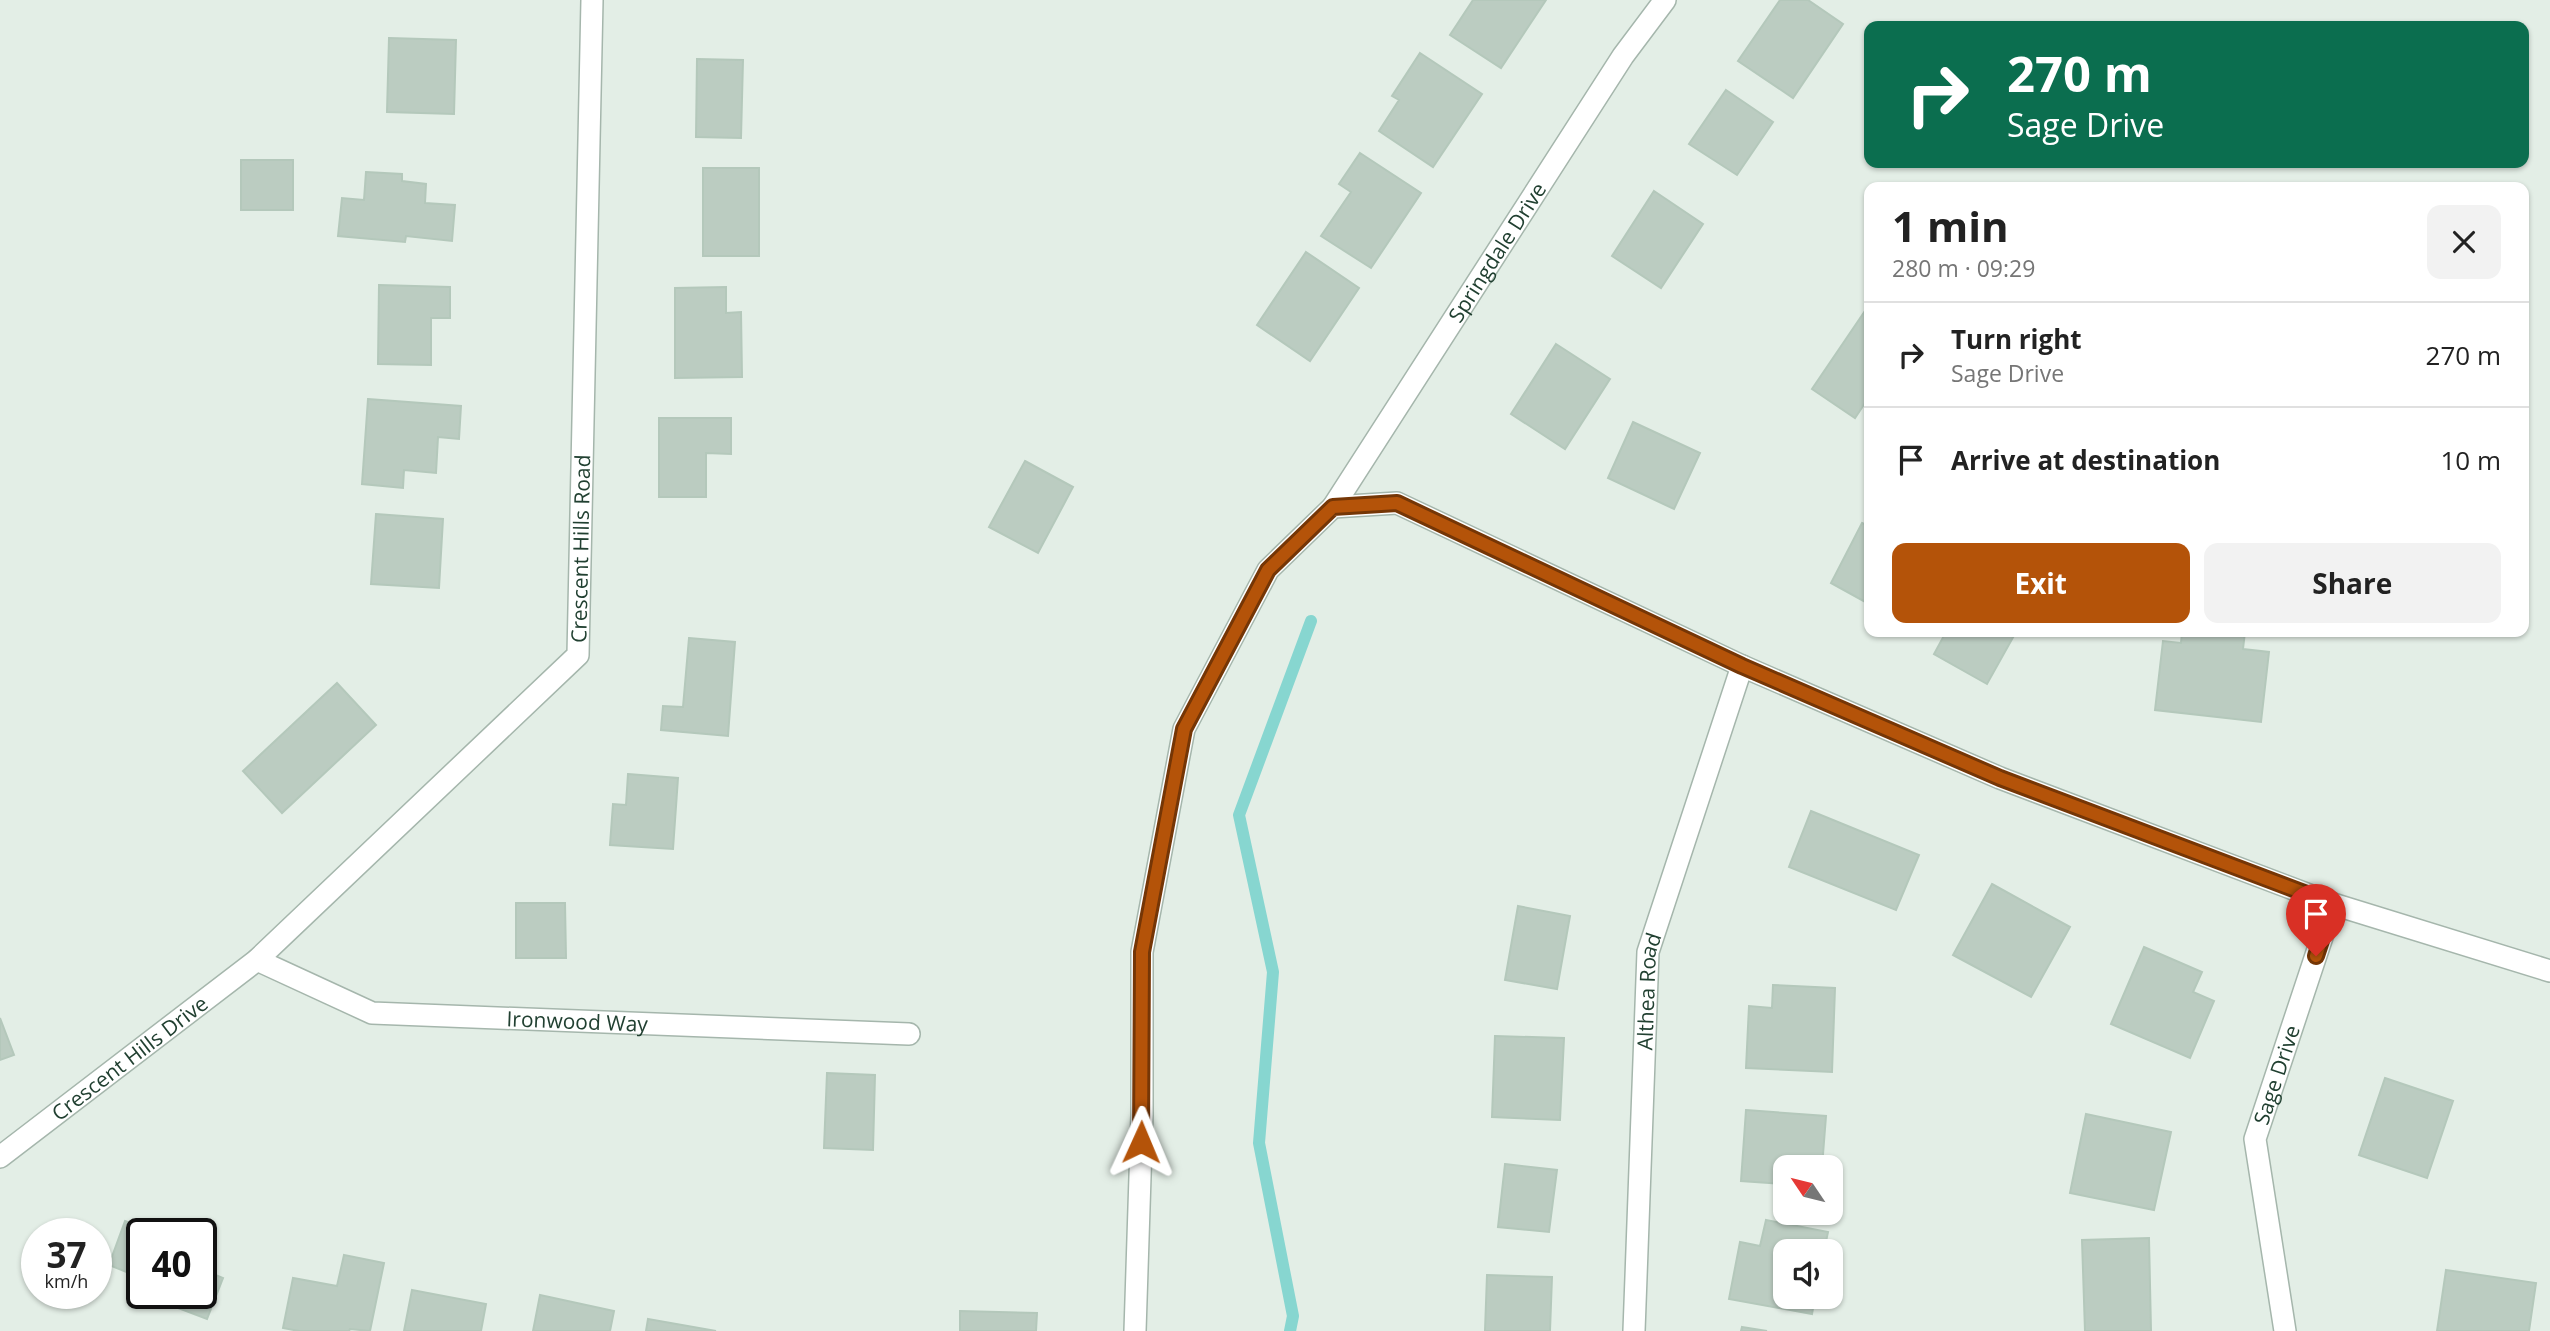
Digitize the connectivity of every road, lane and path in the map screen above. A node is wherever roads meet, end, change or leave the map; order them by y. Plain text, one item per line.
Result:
1 (592, 0) edge
2 (1665, 0) edge
3 (1333, 507) junction
4 (1742, 666) junction
5 (2333, 904) junction
6 (257, 960) junction
7 (2550, 971) edge
8 (909, 1034) dead end
9 (0, 1157) edge
10 (1135, 1331) edge
11 (1634, 1331) edge
12 (2285, 1331) edge

1 - 6 street, Crescent Hills Road
2 - 3 street, Springdale Drive
3 - 4 street
3 - 10 street, Springdale Drive
4 - 5 street
4 - 11 street, Althea Road
5 - 7 street
5 - 12 street, Sage Drive
6 - 8 street, Ironwood Way
6 - 9 street, Crescent Hills Drive

